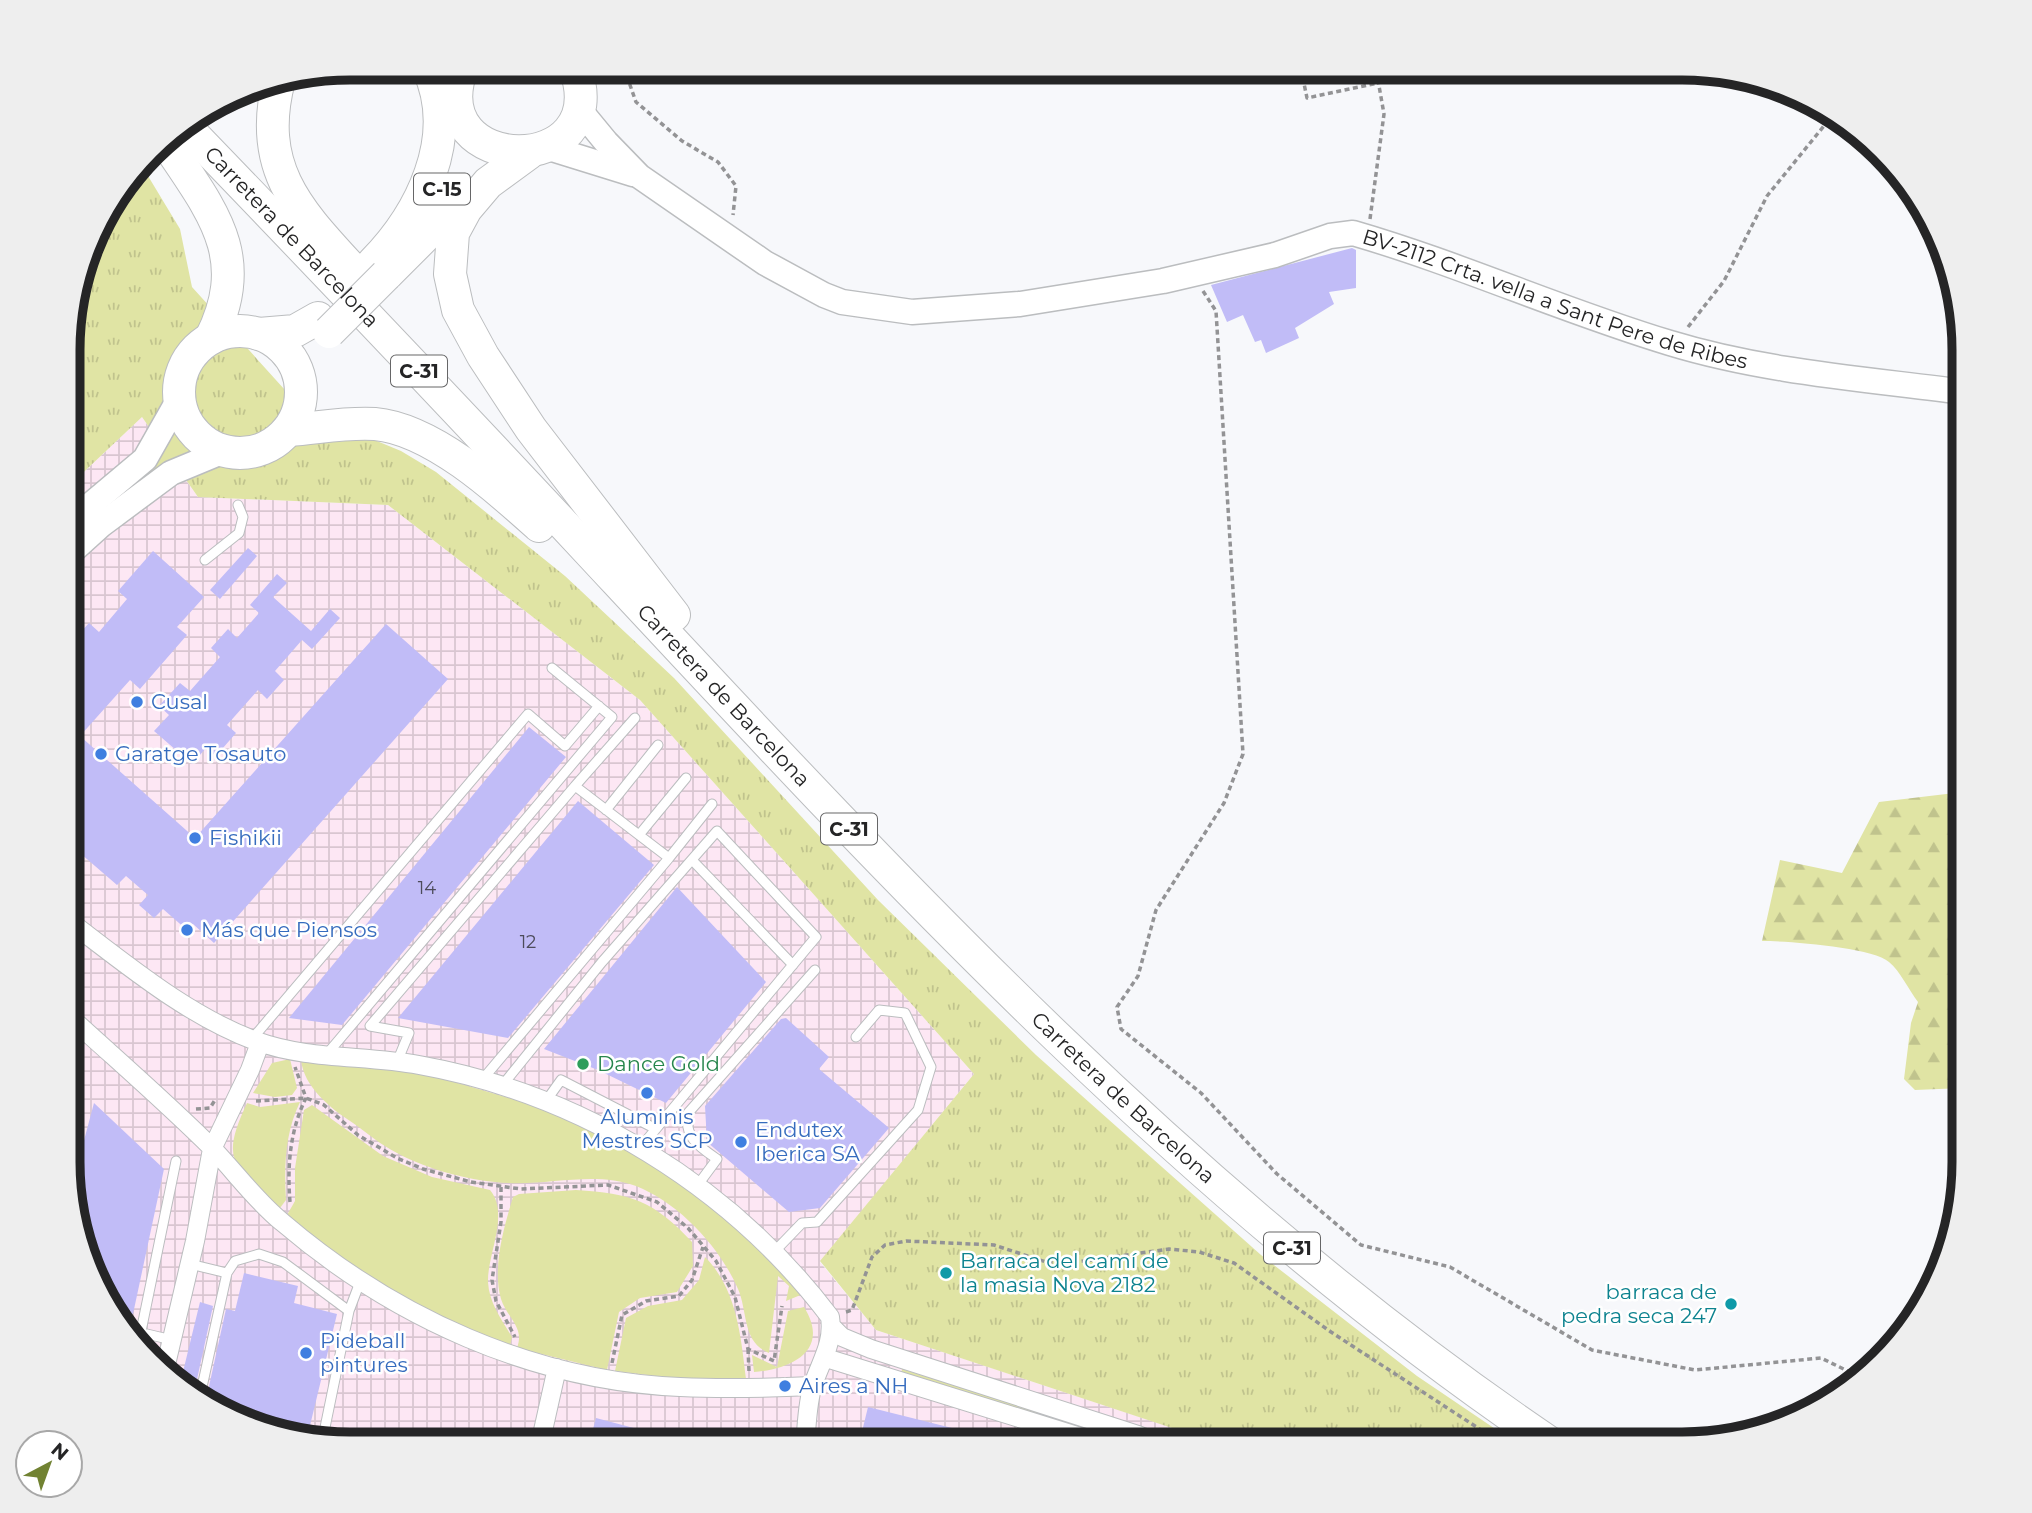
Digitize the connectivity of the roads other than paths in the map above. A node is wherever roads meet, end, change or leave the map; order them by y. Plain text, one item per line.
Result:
1 (433, 80) edge
2 (460, 80) edge
3 (578, 80) edge
4 (276, 91) edge
5 (578, 108) junction
6 (461, 113) junction
7 (191, 133) edge
8 (171, 150) edge
9 (528, 151) junction
10 (639, 176) junction
11 (382, 262) junction
12 (323, 325) junction
13 (259, 334) junction
14 (211, 338) junction
15 (301, 384) junction
16 (1952, 390) edge
17 (179, 399) junction
18 (289, 430) junction
19 (223, 451) junction
20 (138, 482) junction
21 (238, 505) dead end
22 (80, 516) edge
23 (80, 543) edge
24 (205, 560) dead end
25 (643, 577) junction
26 (650, 618) junction
27 (552, 667) dead end
28 (599, 706) junction
29 (635, 718) dead end
30 (658, 745) dead end
31 (686, 778) dead end
32 (575, 786) junction
33 (712, 804) dead end
34 (606, 810) junction
35 (639, 835) junction
36 (669, 858) junction
37 (692, 860) junction
38 (80, 929) edge
39 (793, 965) junction
40 (815, 970) dead end
41 (80, 1026) edge
42 (1053, 1035) junction
43 (856, 1037) dead end
44 (256, 1041) junction
45 (327, 1054) junction
46 (397, 1062) junction
47 (481, 1081) junction
48 (501, 1087) junction
49 (546, 1101) junction
50 (656, 1129) junction
51 (640, 1148) junction
52 (212, 1149) junction
53 (176, 1161) dead end
54 (697, 1186) junction
55 (774, 1252) junction
56 (190, 1264) junction
57 (227, 1273) junction
58 (360, 1282) junction
59 (349, 1311) junction
60 (831, 1322) junction
61 (141, 1332) edge
62 (146, 1338) edge
63 (172, 1340) junction
64 (826, 1358) junction
65 (167, 1360) edge
66 (557, 1368) junction
67 (812, 1386) junction
68 (202, 1388) edge
69 (323, 1431) edge
70 (543, 1432) edge
71 (806, 1432) edge
72 (1064, 1432) edge
73 (1129, 1432) edge
74 (1535, 1432) edge

1 - 11 highway
2 - 6 highway, C-15
3 - 5 highway
4 - 25 highway
5 - 9 highway, C-15
5 - 10 street
6 - 9 highway
6 - 11 highway, C-15
7 - 26 highway, Carretera de Barcelona / C-31
8 - 14 highway
9 - 10 street
9 - 11 highway, C-15
9 - 25 highway
10 - 16 street, BV-2112 Crta. vella a Sant Pere de Ribes
11 - 12 highway, C-15
12 - 13 highway, C-15
12 - 15 highway, C-15
13 - 14 highway, C-15
13 - 15 highway
14 - 17 highway
15 - 18 highway, C-15
17 - 19 highway
17 - 20 street
18 - 19 highway
18 - 26 highway
19 - 20 street
20 - 22 street
20 - 23 street
21 - 24 lane
25 - 42 highway
26 - 42 highway, Carretera de Barcelona / C-31
27 - 28 lane
28 - 44 lane
28 - 45 lane
29 - 32 lane
30 - 34 lane
31 - 35 lane
32 - 34 lane
32 - 46 lane
33 - 36 lane
34 - 35 lane
35 - 36 lane
36 - 47 lane
37 - 39 lane
37 - 39 lane
37 - 48 lane
38 - 44 street
39 - 50 lane
40 - 54 lane
41 - 52 street
42 - 74 highway, Carretera de Barcelona / C-31
43 - 55 lane
44 - 45 street
44 - 52 street
45 - 46 street
46 - 47 street
47 - 48 street
48 - 49 street
49 - 50 lane
49 - 51 street
50 - 51 lane
51 - 54 street
52 - 56 street
52 - 58 street
53 - 61 lane
54 - 55 street
55 - 60 street
56 - 57 lane
56 - 63 street
57 - 59 lane
57 - 68 lane
58 - 59 lane
58 - 66 street
59 - 69 lane
60 - 64 street
60 - 73 street
62 - 63 lane
63 - 65 street
64 - 67 street
64 - 72 street
66 - 67 street
66 - 70 street
67 - 71 street

